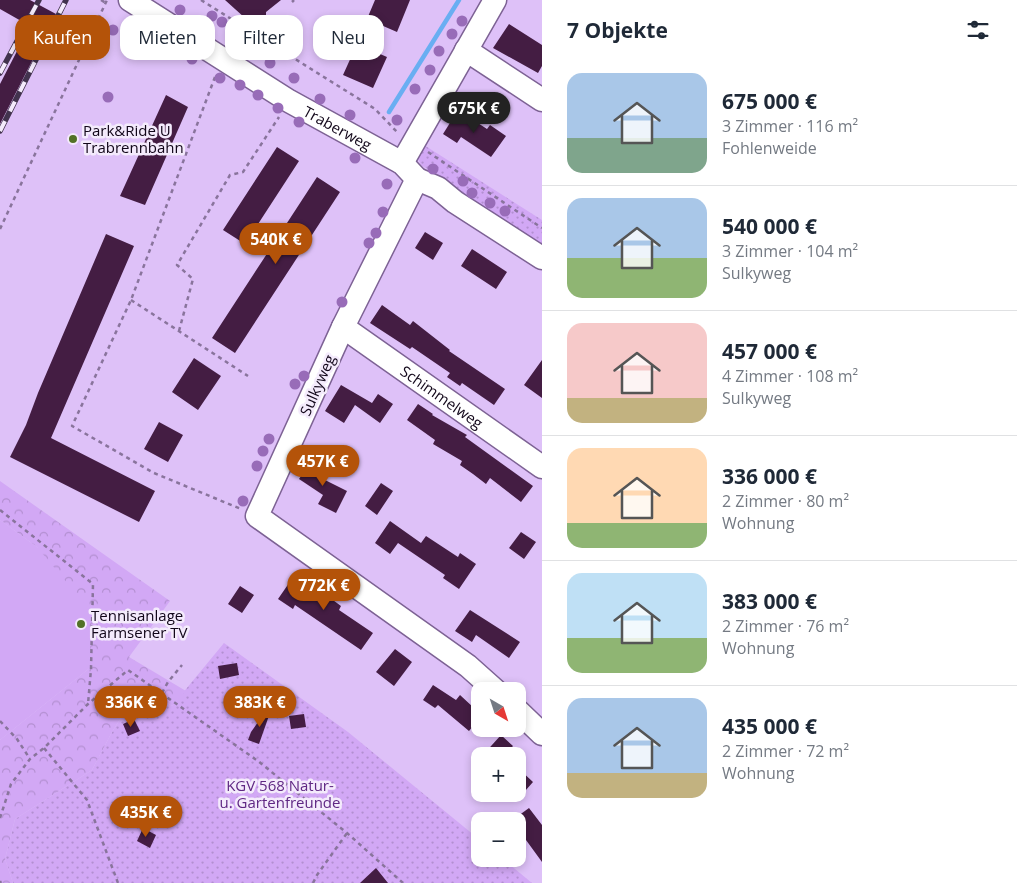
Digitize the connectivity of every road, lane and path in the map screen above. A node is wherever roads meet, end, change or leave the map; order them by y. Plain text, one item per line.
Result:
1 (101, 0) edge
2 (130, 0) edge
3 (201, 0) edge
4 (495, 0) edge
5 (107, 2) edge
6 (466, 50) junction
7 (222, 59) junction
8 (542, 100) edge
9 (289, 101) junction
10 (413, 142) junction
11 (409, 171) junction
12 (542, 228) edge
13 (0, 229) edge
14 (542, 258) edge
15 (130, 300) junction
16 (343, 328) junction
17 (179, 331) junction
18 (248, 376) dead end
19 (542, 467) edge
20 (0, 510) edge
21 (244, 510) dead end
22 (182, 665) dead end
23 (486, 682) edge
24 (162, 693) junction
25 (88, 704) junction
26 (526, 719) edge
27 (0, 721) edge
28 (542, 734) edge
29 (44, 748) junction
30 (30, 759) junction
31 (0, 818) edge
32 (347, 833) junction
33 (118, 883) edge
34 (312, 883) edge
35 (403, 883) edge

1 - 5 path
2 - 7 street, Traberweg
3 - 10 path
4 - 6 street, Sulkyweg
5 - 13 path
6 - 8 street
6 - 10 street, Sulkyweg
7 - 9 street, Traberweg
7 - 15 path
9 - 11 street, Traberweg
9 - 17 path
10 - 11 street, Sulkyweg
10 - 12 path
11 - 14 street, Traberweg
11 - 16 street, Sulkyweg
15 - 17 path
15 - 21 path
16 - 19 street, Schimmelweg
16 - 23 street, Sulkyweg
17 - 18 path
20 - 25 path
22 - 24 path
24 - 25 path
24 - 32 path
25 - 29 path
26 - 28 street
27 - 30 path
29 - 30 path
29 - 33 path
30 - 31 path
32 - 34 path
32 - 35 path

